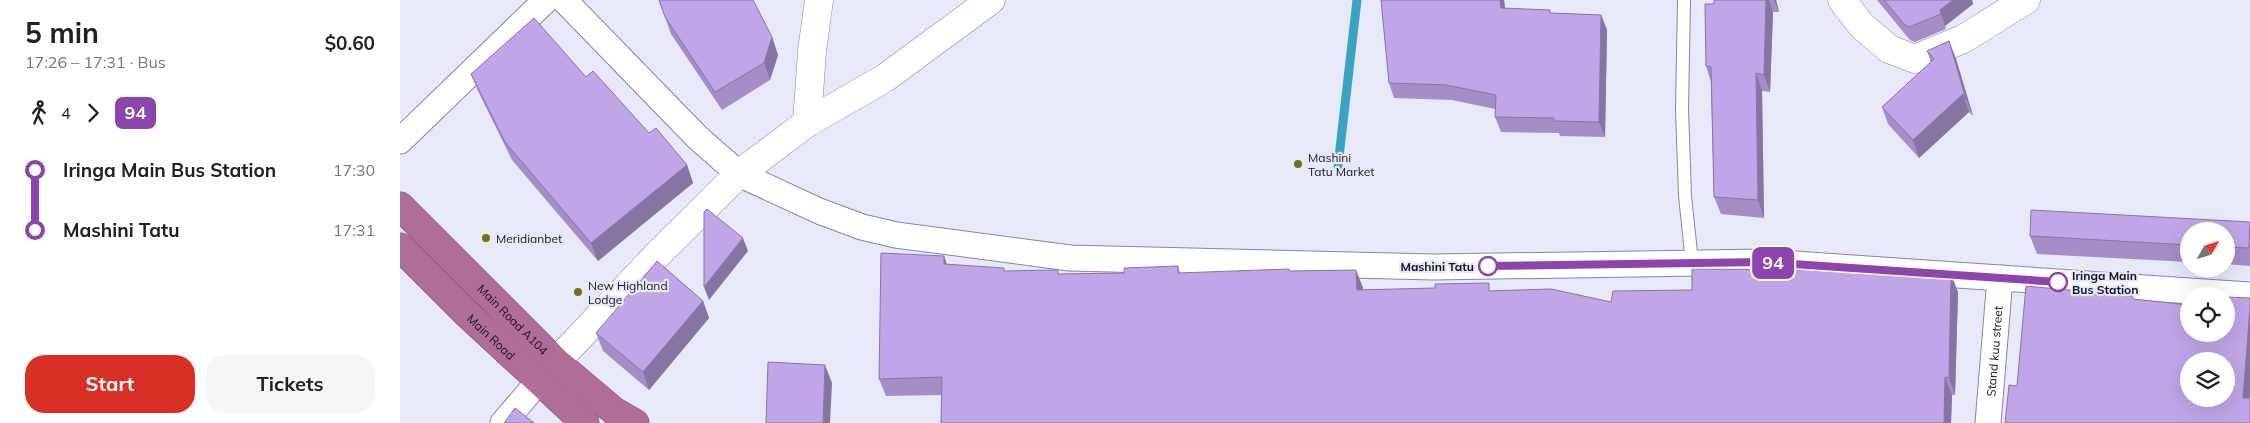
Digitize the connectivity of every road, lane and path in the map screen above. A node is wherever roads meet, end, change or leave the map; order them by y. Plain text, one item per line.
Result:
1 (546, 0) edge
2 (564, 0) edge
3 (819, 0) edge
4 (991, 0) edge
5 (1684, 0) edge
6 (1842, 0) edge
7 (2026, 0) edge
8 (807, 123) junction
9 (400, 142) edge
10 (739, 174) junction
11 (400, 206) edge
12 (400, 247) edge
13 (1692, 262) junction
14 (2000, 278) junction
15 (2250, 295) edge
16 (547, 371) junction
17 (504, 423) edge
18 (585, 423) edge
19 (635, 423) edge
20 (1988, 423) edge

1 - 9 street
2 - 10 street
3 - 8 street
4 - 8 street
5 - 13 lane
6 - 7 street
8 - 10 street
10 - 13 street
10 - 16 street
11 - 16 highway, Main Road A104
12 - 16 highway, Main Road
13 - 14 street
14 - 15 street
14 - 20 street, Stand kuu street
16 - 17 street
16 - 18 highway, Main Road
16 - 19 highway, Main Road A104

